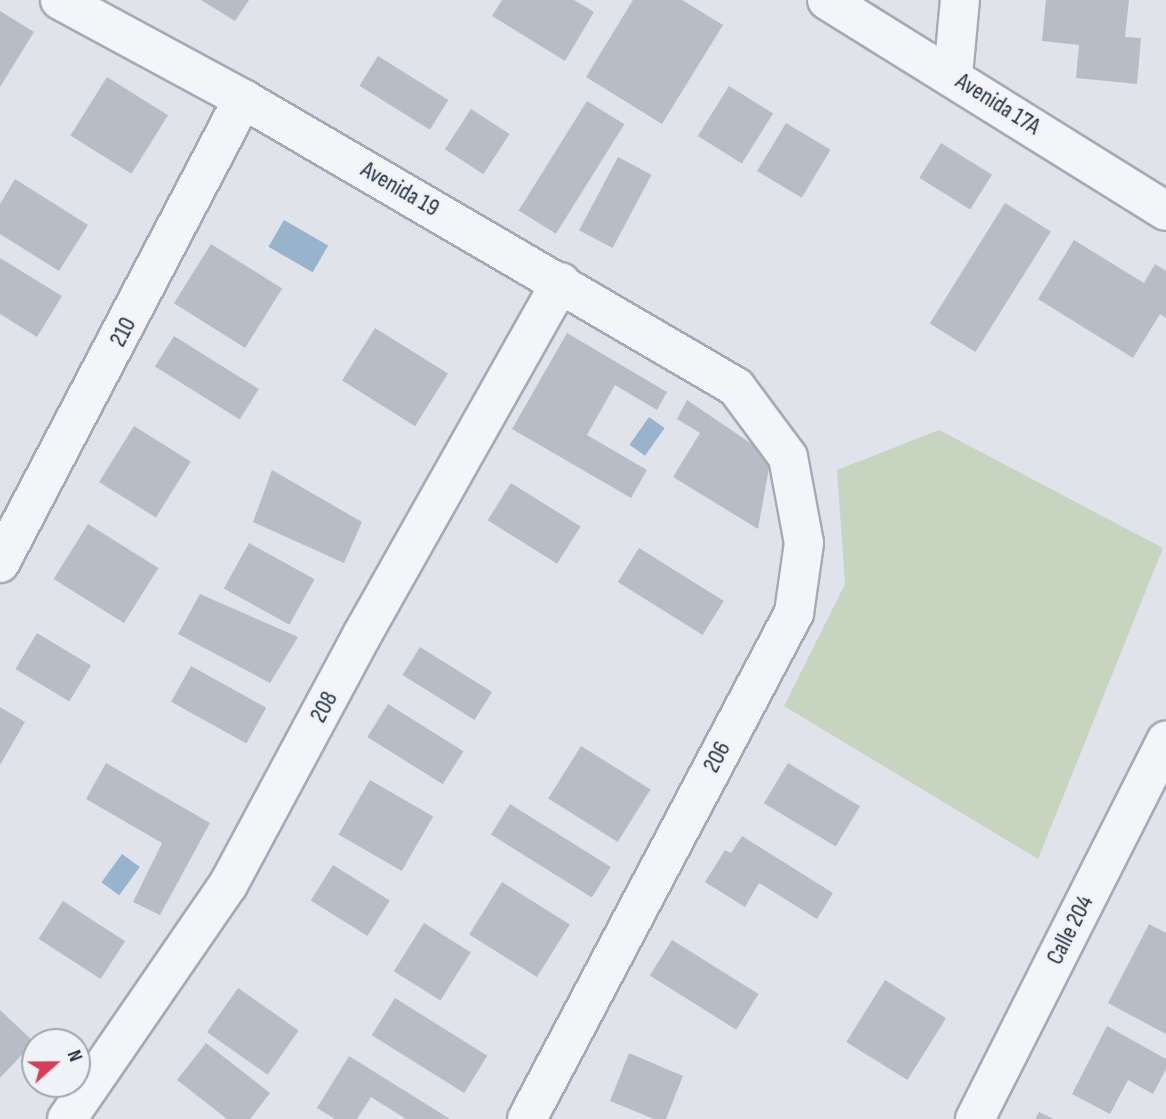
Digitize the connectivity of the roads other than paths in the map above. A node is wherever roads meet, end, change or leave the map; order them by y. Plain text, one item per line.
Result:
1 (60, 0) edge
2 (827, 0) edge
3 (960, 0) edge
4 (953, 75) junction
5 (243, 99) junction
6 (1166, 211) edge
7 (561, 282) junction
8 (736, 387) joint
9 (0, 563) edge
10 (1166, 741) edge
11 (67, 1119) edge
12 (527, 1119) edge
13 (975, 1119) edge

1 - 5 street, Avenida 19
2 - 4 street, Avenida 17A
3 - 4 street
4 - 6 street, Avenida 17A
5 - 7 street, Avenida 19
5 - 9 street, 210
7 - 8 street, Avenida 19
7 - 11 street, 208
8 - 12 street, 206
10 - 13 street, Calle 204

